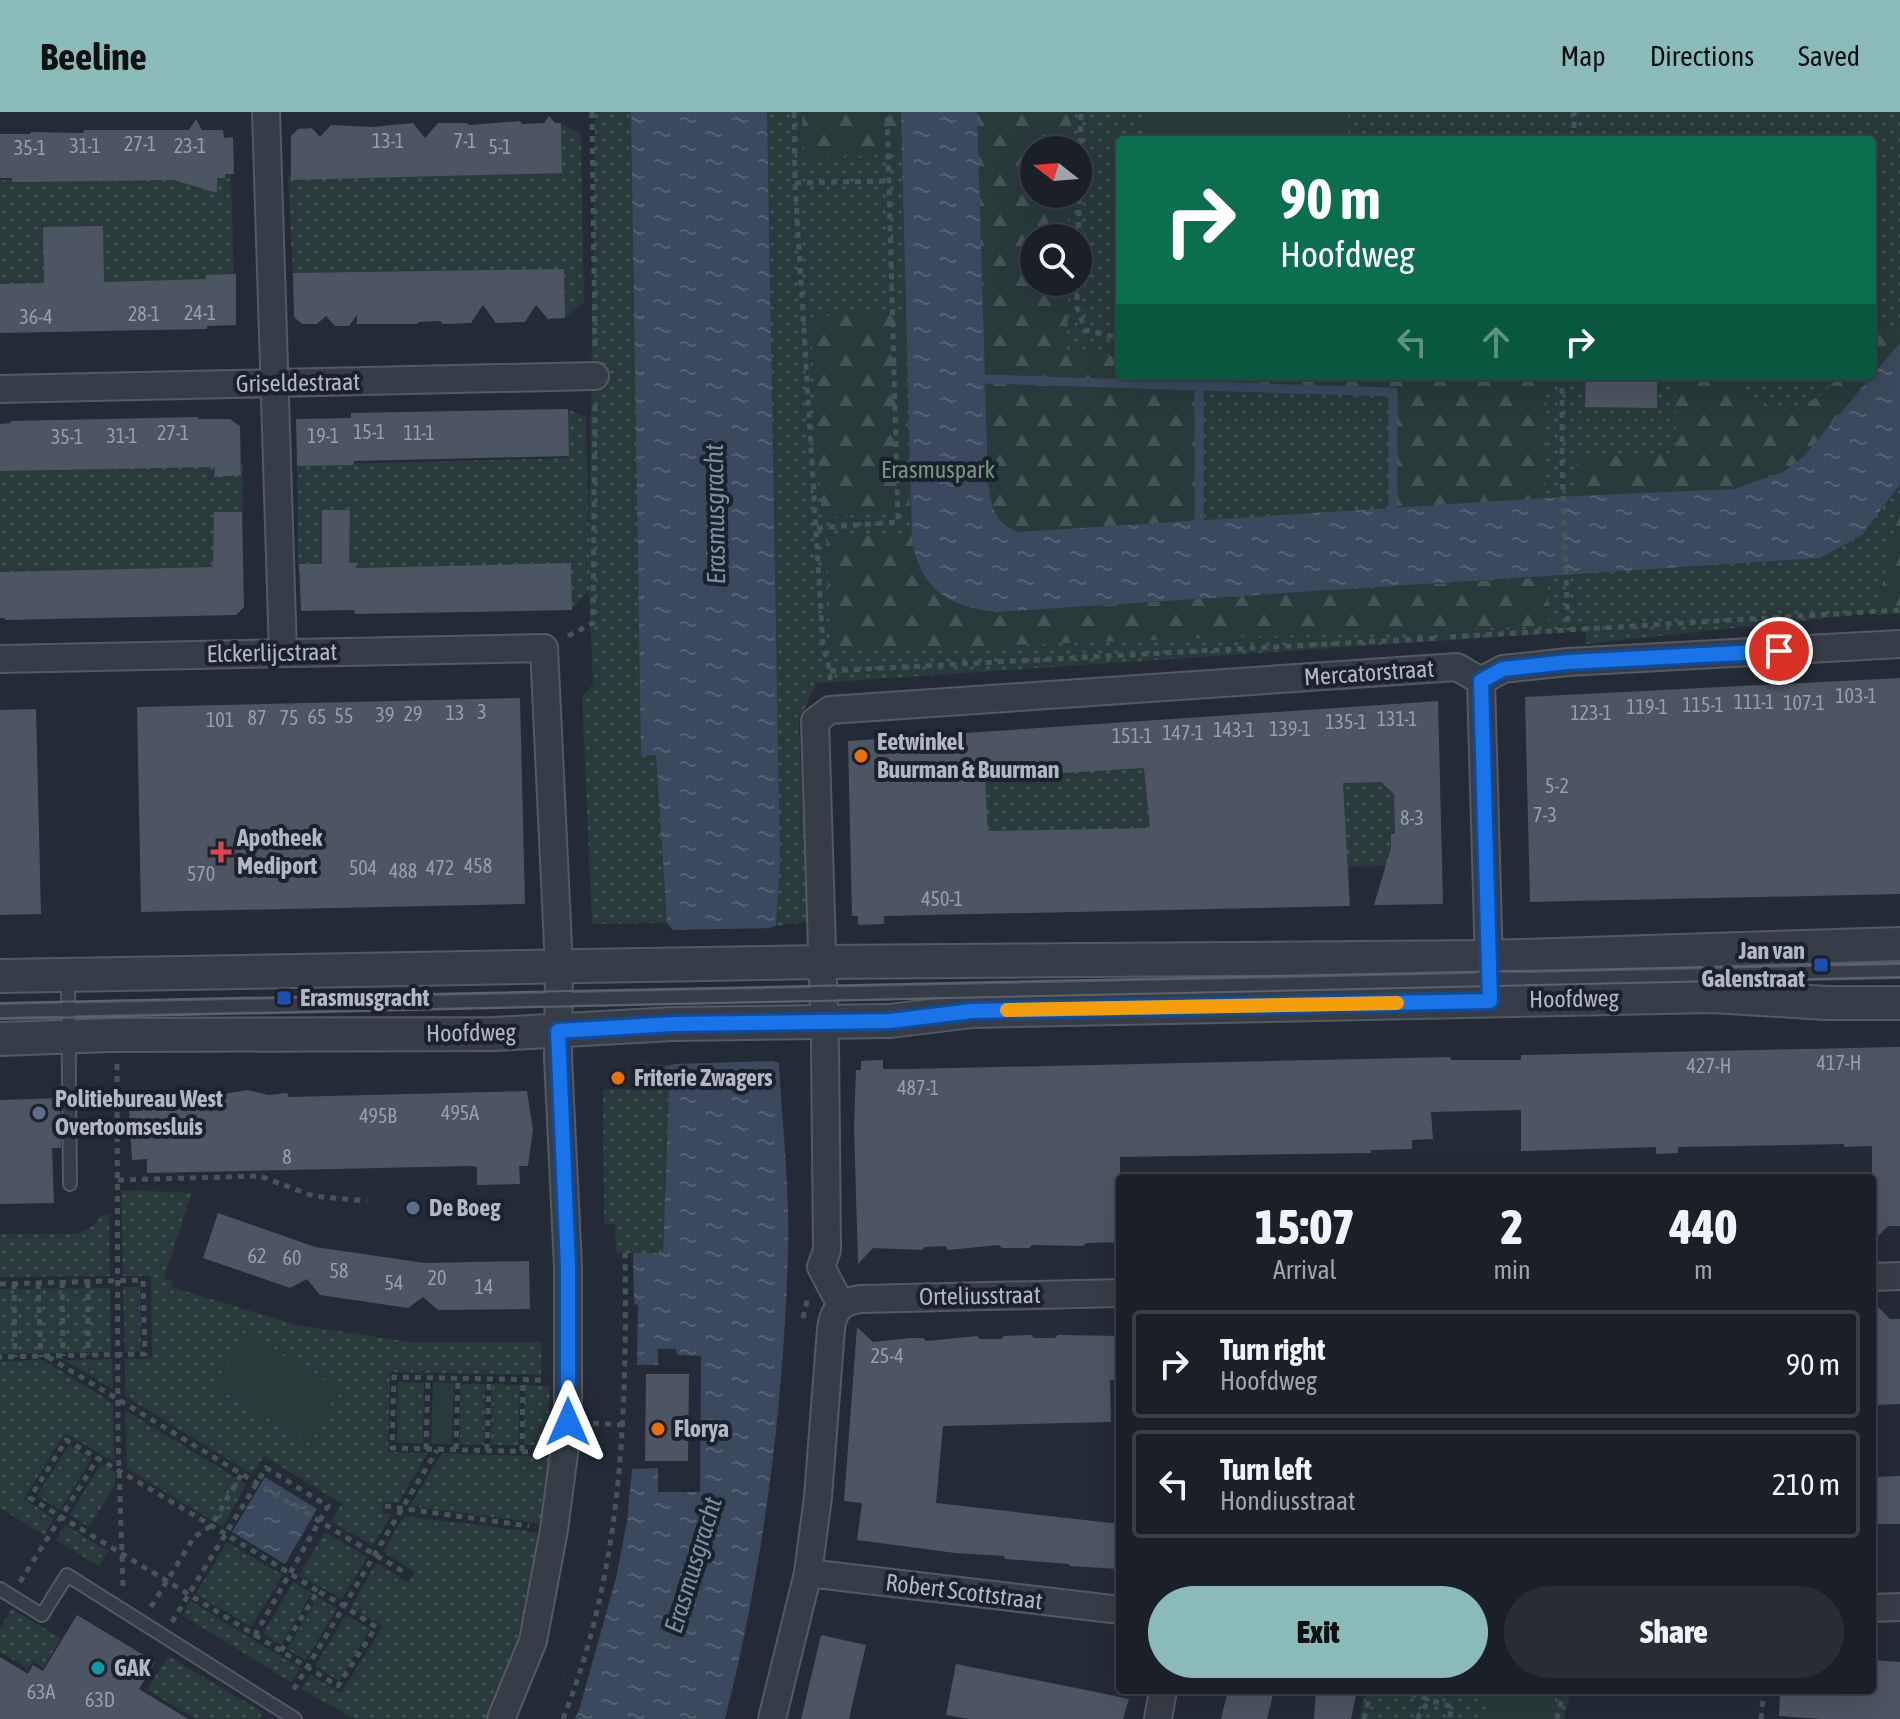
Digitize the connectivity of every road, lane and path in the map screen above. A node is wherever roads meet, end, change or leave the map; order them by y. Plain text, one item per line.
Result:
1 (266, 112) edge
2 (794, 112) edge
3 (887, 112) edge
4 (1081, 112) edge
5 (1574, 112) edge
6 (1574, 136) edge
7 (888, 181) junction
8 (795, 183) junction
9 (1079, 224) edge
10 (1077, 296) edge
11 (1116, 337) edge
12 (595, 376) dead end
13 (1562, 380) edge
14 (274, 383) junction
15 (0, 389) edge
16 (817, 528) junction
17 (1900, 610) edge
18 (1568, 630) junction
19 (1900, 644) edge
20 (283, 653) junction
21 (0, 659) edge
22 (830, 671) junction
23 (1481, 681) junction
24 (830, 710) junction
25 (1900, 944) edge
26 (823, 962) junction
27 (558, 970) junction
28 (1900, 971) edge
29 (68, 975) junction
30 (0, 976) edge
31 (1490, 979) junction
32 (672, 996) junction
33 (1900, 1003) edge
34 (824, 1008) junction
35 (0, 1011) edge
36 (68, 1023) junction
37 (558, 1031) junction
38 (0, 1039) edge
39 (117, 1063) dead end
40 (118, 1180) junction
41 (70, 1184) dead end
42 (367, 1201) dead end
43 (625, 1253) dead end
44 (821, 1267) junction
45 (1900, 1276) edge
46 (1876, 1277) edge
47 (118, 1281) junction
48 (62, 1282) junction
49 (88, 1282) junction
50 (14, 1283) junction
51 (38, 1283) junction
52 (0, 1284) edge
53 (1116, 1293) edge
54 (841, 1305) junction
55 (803, 1325) dead end
56 (88, 1355) junction
57 (118, 1355) junction
58 (63, 1356) junction
59 (0, 1357) edge
60 (15, 1357) junction
61 (41, 1357) junction
62 (48, 1357) junction
63 (428, 1377) junction
64 (458, 1378) junction
65 (489, 1379) junction
66 (523, 1380) junction
67 (568, 1381) junction
68 (118, 1400) junction
69 (587, 1422) dead end
70 (624, 1425) junction
71 (426, 1449) junction
72 (438, 1449) junction
73 (456, 1449) junction
74 (487, 1450) junction
75 (522, 1451) junction
76 (565, 1453) junction
77 (98, 1458) junction
78 (119, 1470) junction
79 (241, 1475) junction
80 (256, 1483) junction
81 (385, 1506) dead end
82 (402, 1509) junction
83 (62, 1517) junction
84 (319, 1521) junction
85 (211, 1526) junction
86 (554, 1530) junction
87 (226, 1534) junction
88 (122, 1554) junction
89 (374, 1555) junction
90 (290, 1573) junction
91 (808, 1573) junction
92 (407, 1574) dead end
93 (167, 1581) junction
94 (318, 1591) junction
95 (6, 1592) edge
96 (189, 1594) junction
97 (344, 1606) junction
98 (1900, 1607) edge
99 (1876, 1608) edge
100 (124, 1610) junction
101 (1116, 1610) edge
102 (142, 1621) junction
103 (164, 1635) junction
104 (255, 1635) junction
105 (281, 1651) junction
106 (307, 1667) junction
107 (1162, 1694) edge
108 (1370, 1694) edge
109 (1411, 1694) edge
110 (1563, 1694) edge
111 (1764, 1694) edge
112 (1429, 1700) junction
113 (281, 1711) junction
114 (295, 1719) edge
115 (501, 1719) edge
116 (563, 1719) edge
117 (772, 1719) edge
118 (1158, 1719) edge
119 (1364, 1719) edge
120 (1417, 1719) edge
121 (1449, 1719) edge
122 (1557, 1719) edge
123 (1761, 1719) edge

1 - 14 street
2 - 8 path
3 - 7 path
4 - 9 path
5 - 6 path
7 - 8 path
7 - 16 path
8 - 16 path
10 - 11 path
12 - 14 street, Griseldestraat
13 - 18 path
14 - 15 street, Griseldestraat
14 - 20 street
16 - 22 path
17 - 18 path
18 - 22 path
19 - 23 street
20 - 21 street, Elckerlijcstraat
20 - 27 street, Elckerlijcstraat
22 - 24 path
23 - 24 street, Mercatorstraat
23 - 31 street
24 - 26 street
25 - 31 street, Hoofdweg
26 - 31 street, Hoofdweg
26 - 32 street, Hoofdweg
26 - 34 street
27 - 29 street, Hoofdweg
27 - 32 street, Hoofdweg
27 - 36 lane, Hoofdweg
27 - 37 street
28 - 31 lane, Hoofdweg
29 - 30 street, Hoofdweg
29 - 36 lane
31 - 33 street, Hoofdweg
31 - 34 street, Hoofdweg
32 - 34 lane, Hoofdweg
32 - 34 street, Hoofdweg
32 - 37 street, Hoofdweg
34 - 44 street
35 - 36 lane, Hoofdweg
36 - 37 street, Hoofdweg
36 - 38 street, Hoofdweg
36 - 41 lane
37 - 67 street
39 - 40 path
40 - 42 path
40 - 47 path
43 - 70 path
44 - 54 street
44 - 55 path
45 - 46 street
47 - 49 path
47 - 57 path
47 - 57 path
48 - 49 path
48 - 51 path
48 - 58 path
49 - 56 path
50 - 51 path
50 - 52 path
50 - 60 path
51 - 61 path
53 - 54 street, Orteliusstraat
54 - 91 street
56 - 57 path
56 - 58 path
57 - 68 path
58 - 62 path
59 - 60 path
60 - 61 path
61 - 62 path
62 - 68 path
63 - 64 path
63 - 71 path
63 - 71 path
64 - 65 path
64 - 73 path
65 - 66 path
65 - 74 path
66 - 67 path
66 - 75 path
67 - 76 street
68 - 78 path
68 - 79 path
69 - 70 path
70 - 116 path
71 - 72 path
72 - 73 path
72 - 82 path
73 - 74 path
74 - 75 path
75 - 76 path
76 - 86 street
77 - 78 path
77 - 83 path
77 - 83 path
78 - 85 path
78 - 88 path
79 - 80 path
79 - 85 path
80 - 84 path
80 - 84 path
80 - 87 path
81 - 82 path
82 - 86 path
82 - 89 path
83 - 88 path
83 - 95 path
84 - 89 path
84 - 90 path
85 - 87 path
85 - 93 path
86 - 115 street
87 - 90 path
87 - 96 path
88 - 93 path
88 - 100 path
89 - 92 path
89 - 97 path
90 - 94 path
90 - 104 path
91 - 101 street, Robert Scottstraat
91 - 117 street
93 - 96 path
93 - 102 path
94 - 97 path
94 - 105 path
95 - 100 lane
96 - 103 path
96 - 104 path
97 - 106 path
97 - 106 path
98 - 99 street
100 - 102 lane
102 - 103 lane
103 - 113 lane
104 - 105 path
105 - 106 path
106 - 113 path
107 - 118 street
108 - 119 path
109 - 112 path
110 - 122 path
111 - 123 path
112 - 120 path
112 - 121 path
113 - 114 lane

